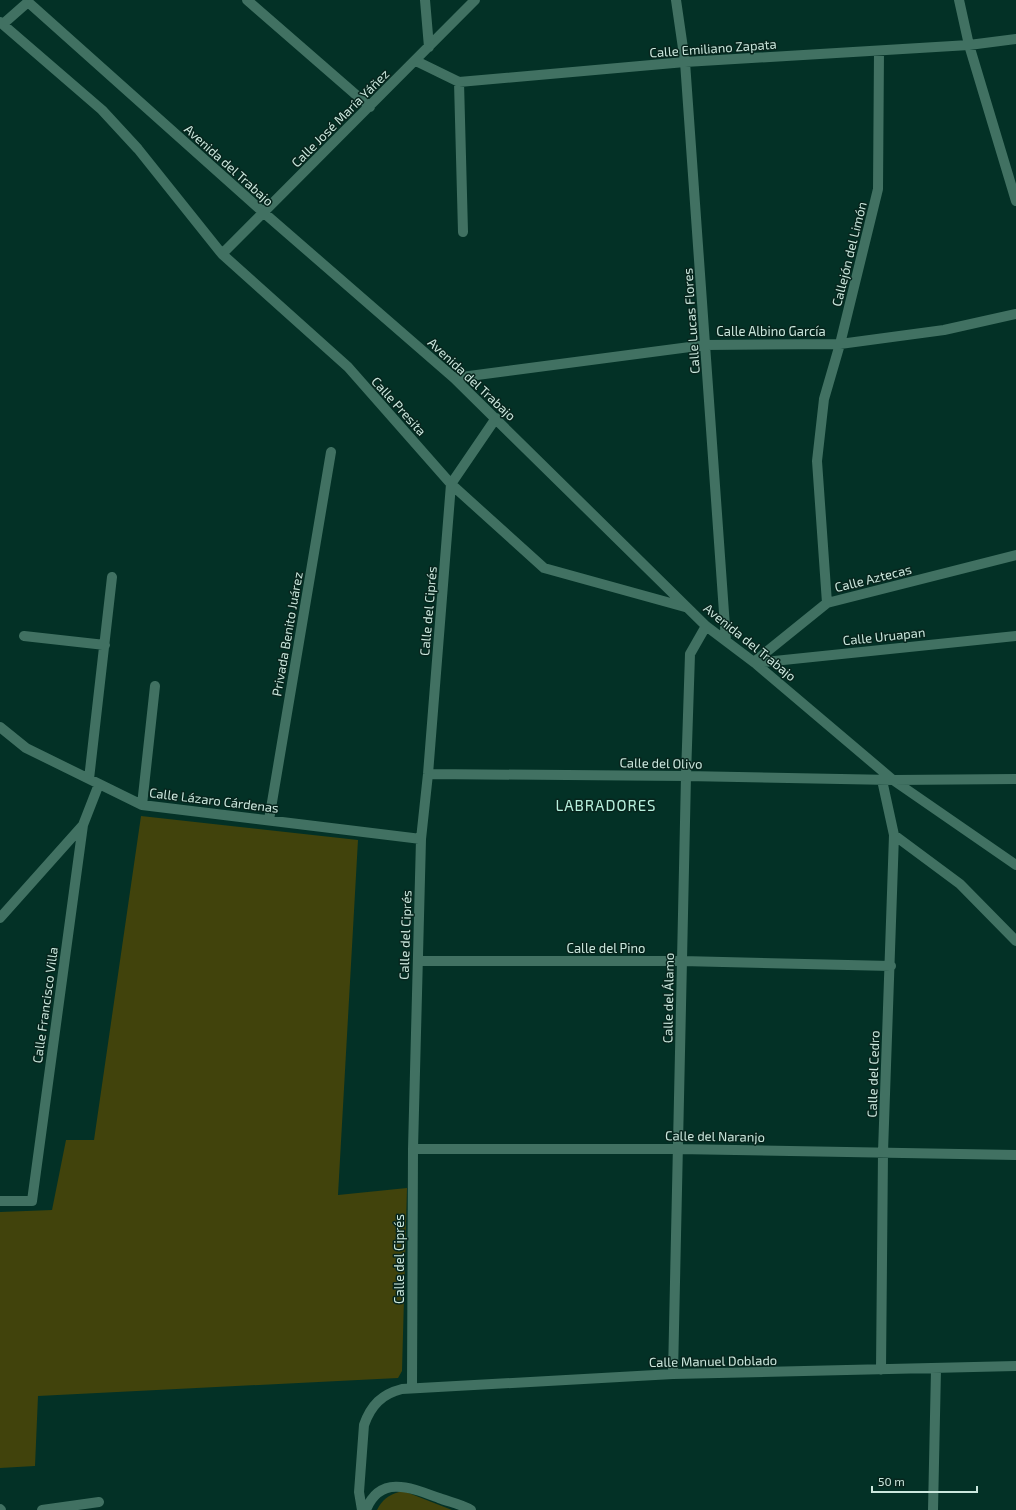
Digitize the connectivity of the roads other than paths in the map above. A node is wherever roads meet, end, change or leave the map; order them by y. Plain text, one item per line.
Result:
1 (247, 0) edge
2 (425, 0) edge
3 (475, 0) edge
4 (676, 0) edge
5 (959, 0) edge
6 (26, 3) edge
7 (4, 22) edge
8 (1016, 39) edge
9 (969, 45) junction
10 (429, 47) junction
11 (879, 51) junction
12 (416, 61) junction
13 (685, 62) junction
14 (459, 82) junction
15 (370, 106) junction
16 (1016, 201) edge
17 (263, 212) junction
18 (463, 232) dead end
19 (222, 254) junction
20 (1016, 314) edge
21 (840, 344) junction
22 (705, 345) junction
23 (454, 378) junction
24 (496, 418) junction
25 (331, 452) dead end
26 (451, 484) junction
27 (1016, 555) edge
28 (112, 577) dead end
29 (827, 603) junction
30 (687, 607) junction
31 (706, 626) junction
32 (24, 636) dead end
33 (1016, 636) edge
34 (726, 641) junction
35 (105, 645) junction
36 (755, 662) junction
37 (155, 686) dead end
38 (0, 726) edge
39 (428, 774) junction
40 (686, 776) junction
41 (1016, 778) edge
42 (89, 779) junction
43 (882, 780) junction
44 (893, 780) junction
45 (99, 784) junction
46 (142, 805) junction
47 (269, 820) junction
48 (83, 825) junction
49 (894, 835) junction
50 (421, 838) junction
51 (1016, 865) edge
52 (0, 918) edge
53 (1016, 941) edge
54 (418, 961) junction
55 (682, 961) junction
56 (891, 966) junction
57 (413, 1149) junction
58 (678, 1149) junction
59 (883, 1152) junction
60 (1016, 1155) edge
61 (0, 1201) edge
62 (1016, 1366) edge
63 (936, 1369) junction
64 (881, 1370) junction
65 (673, 1374) junction
66 (412, 1388) junction
67 (99, 1502) dead end
68 (42, 1510) edge
69 (362, 1510) edge
70 (366, 1510) edge
71 (471, 1510) edge
72 (933, 1510) edge

1 - 15 street
2 - 10 street
3 - 10 street, Calle José María Yáñez
4 - 13 street, Calle Lucas Flores
5 - 9 street
6 - 7 street, Avenida del Trabajo
6 - 17 street, Avenida del Trabajo
7 - 19 street, Calle Presita
8 - 9 street, Calle Emiliano Zapata
9 - 11 street, Calle Emiliano Zapata
9 - 16 street
10 - 12 street, Calle José María Yáñez
11 - 13 street, Calle Emiliano Zapata
11 - 21 street, Callejón del Limón
12 - 14 street
12 - 15 street, Calle José María Yáñez
13 - 14 street, Calle Emiliano Zapata
13 - 22 street, Calle Lucas Flores
14 - 18 street
15 - 17 street, Calle José María Yáñez
17 - 19 street, Calle José María Yáñez
17 - 23 street, Avenida del Trabajo
19 - 26 street, Calle Presita
20 - 21 street, Calle Albino García
21 - 22 street, Calle Albino García
21 - 29 street, Callejón del Limón
22 - 23 street, Calle Albino García
22 - 34 street, Calle Lucas Flores
23 - 24 street, Avenida del Trabajo
24 - 26 street
24 - 30 street, Avenida del Trabajo
25 - 47 street, Privada Benito Juárez
26 - 30 street, Calle Presita
26 - 39 street, Calle del Ciprés
27 - 29 street, Calle Aztecas
28 - 35 street
29 - 36 street, Calle Aztecas
30 - 31 street, Avenida del Trabajo
31 - 34 street, Avenida del Trabajo
31 - 40 street, Calle del Álamo
32 - 35 street
33 - 36 street, Calle Uruapan
34 - 36 street, Avenida del Trabajo
35 - 42 street
36 - 44 street, Avenida del Trabajo
37 - 46 street
38 - 42 street, Calle Lázaro Cárdenas
39 - 40 street, Calle del Olivo
39 - 50 street, Calle del Ciprés
40 - 43 street, Calle del Olivo
40 - 55 street, Calle del Álamo
41 - 44 street, Calle del Olivo
42 - 45 street, Calle Lázaro Cárdenas
43 - 44 street, Calle del Olivo
43 - 49 street, Calle del Cedro
44 - 51 street, Avenida del Trabajo
45 - 46 street, Calle Lázaro Cárdenas
45 - 48 street, Calle Francisco Villa
46 - 47 street, Calle Lázaro Cárdenas
47 - 50 street, Calle Lázaro Cárdenas
48 - 52 street
48 - 61 street, Calle Francisco Villa
49 - 53 street
49 - 56 street, Calle del Cedro
50 - 54 street, Calle del Ciprés
54 - 55 street, Calle del Pino
54 - 57 street, Calle del Ciprés
55 - 56 street, Calle del Pino
55 - 58 street, Calle del Álamo
56 - 59 street, Calle del Cedro
57 - 58 street, Calle del Naranjo
57 - 66 street, Calle del Ciprés
58 - 59 street, Calle del Naranjo
58 - 65 street, Calle del Álamo
59 - 60 street, Calle del Naranjo
59 - 64 street, Calle del Cedro
62 - 63 street, Calle Manuel Doblado
63 - 64 street, Calle Manuel Doblado
63 - 72 street
64 - 65 street, Calle Manuel Doblado
65 - 66 street, Calle Manuel Doblado
66 - 69 street, Calle Manuel Doblado
67 - 68 street
70 - 71 street

